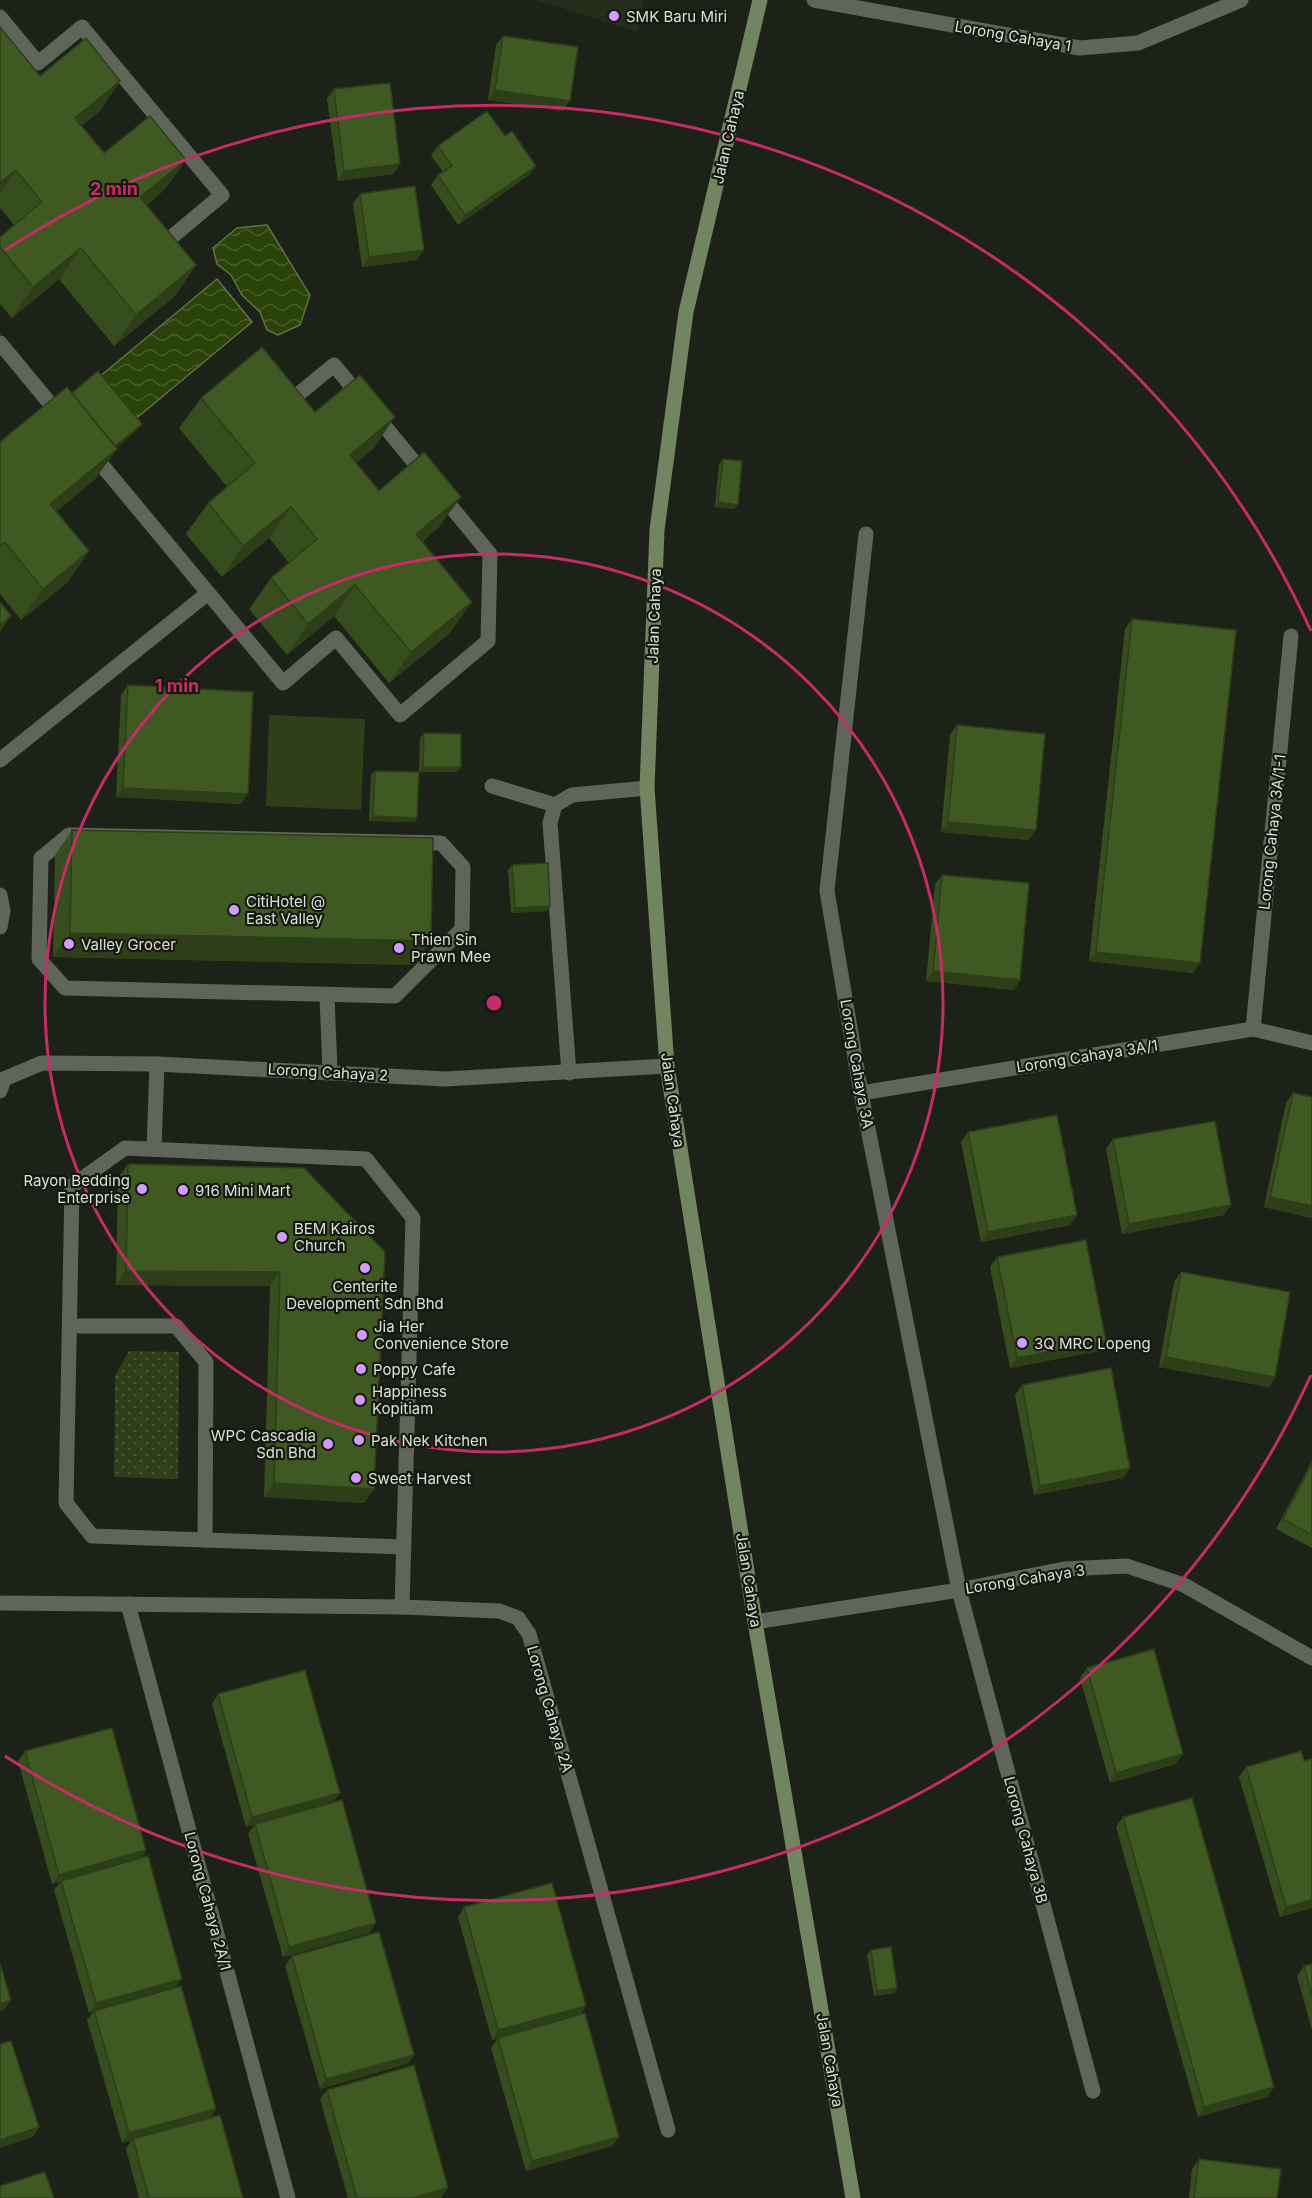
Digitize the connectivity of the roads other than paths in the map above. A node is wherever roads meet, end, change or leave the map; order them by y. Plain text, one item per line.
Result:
1 (760, 0) edge
2 (814, 0) edge
3 (1240, 0) edge
4 (0, 17) edge
5 (161, 246) edge
6 (0, 343) edge
7 (277, 412) edge
8 (866, 534) dead end
9 (208, 593) junction
10 (1291, 636) dead end
11 (0, 760) edge
12 (492, 786) dead end
13 (647, 788) junction
14 (555, 806) junction
15 (0, 895) edge
16 (0, 927) edge
17 (327, 996) junction
18 (1253, 1029) junction
19 (1312, 1043) edge
20 (157, 1064) junction
21 (667, 1066) junction
22 (330, 1072) junction
23 (569, 1073) junction
24 (1, 1082) edge
25 (861, 1093) junction
26 (154, 1149) junction
27 (70, 1326) junction
28 (205, 1540) junction
29 (404, 1547) junction
30 (959, 1590) junction
31 (0, 1604) edge
32 (128, 1604) junction
33 (402, 1607) junction
34 (755, 1622) junction
35 (1312, 1658) edge
36 (1093, 2091) dead end
37 (668, 2130) dead end
38 (288, 2198) edge
39 (853, 2198) edge

1 - 13 street, Jalan Cahaya
2 - 3 street, Lorong Cahaya 1
4 - 5 street
6 - 9 street
7 - 9 street
8 - 25 street, Lorong Cahaya 3A
9 - 11 street
10 - 18 street, Lorong Cahaya 3A/1-1
12 - 14 street
13 - 14 street
13 - 21 street, Jalan Cahaya
14 - 23 street
15 - 16 street
17 - 17 street
17 - 22 street
18 - 19 street, Lorong Cahaya 3A/1
18 - 25 street, Lorong Cahaya 3A/1
20 - 22 street, Lorong Cahaya 2
20 - 24 street, Lorong Cahaya 2
20 - 26 street
21 - 23 street, Lorong Cahaya 2
21 - 34 street, Jalan Cahaya
22 - 23 street, Lorong Cahaya 2
25 - 30 street, Lorong Cahaya 3A
26 - 27 street
26 - 29 street
27 - 28 street
27 - 28 street
28 - 29 street
29 - 33 street
30 - 34 street, Lorong Cahaya 3
30 - 35 street, Lorong Cahaya 3
30 - 36 street, Lorong Cahaya 3B
31 - 32 street, Lorong Cahaya 2A
32 - 33 street, Lorong Cahaya 2A
32 - 38 street, Lorong Cahaya 2A/1
33 - 37 street, Lorong Cahaya 2A
34 - 39 street, Jalan Cahaya

